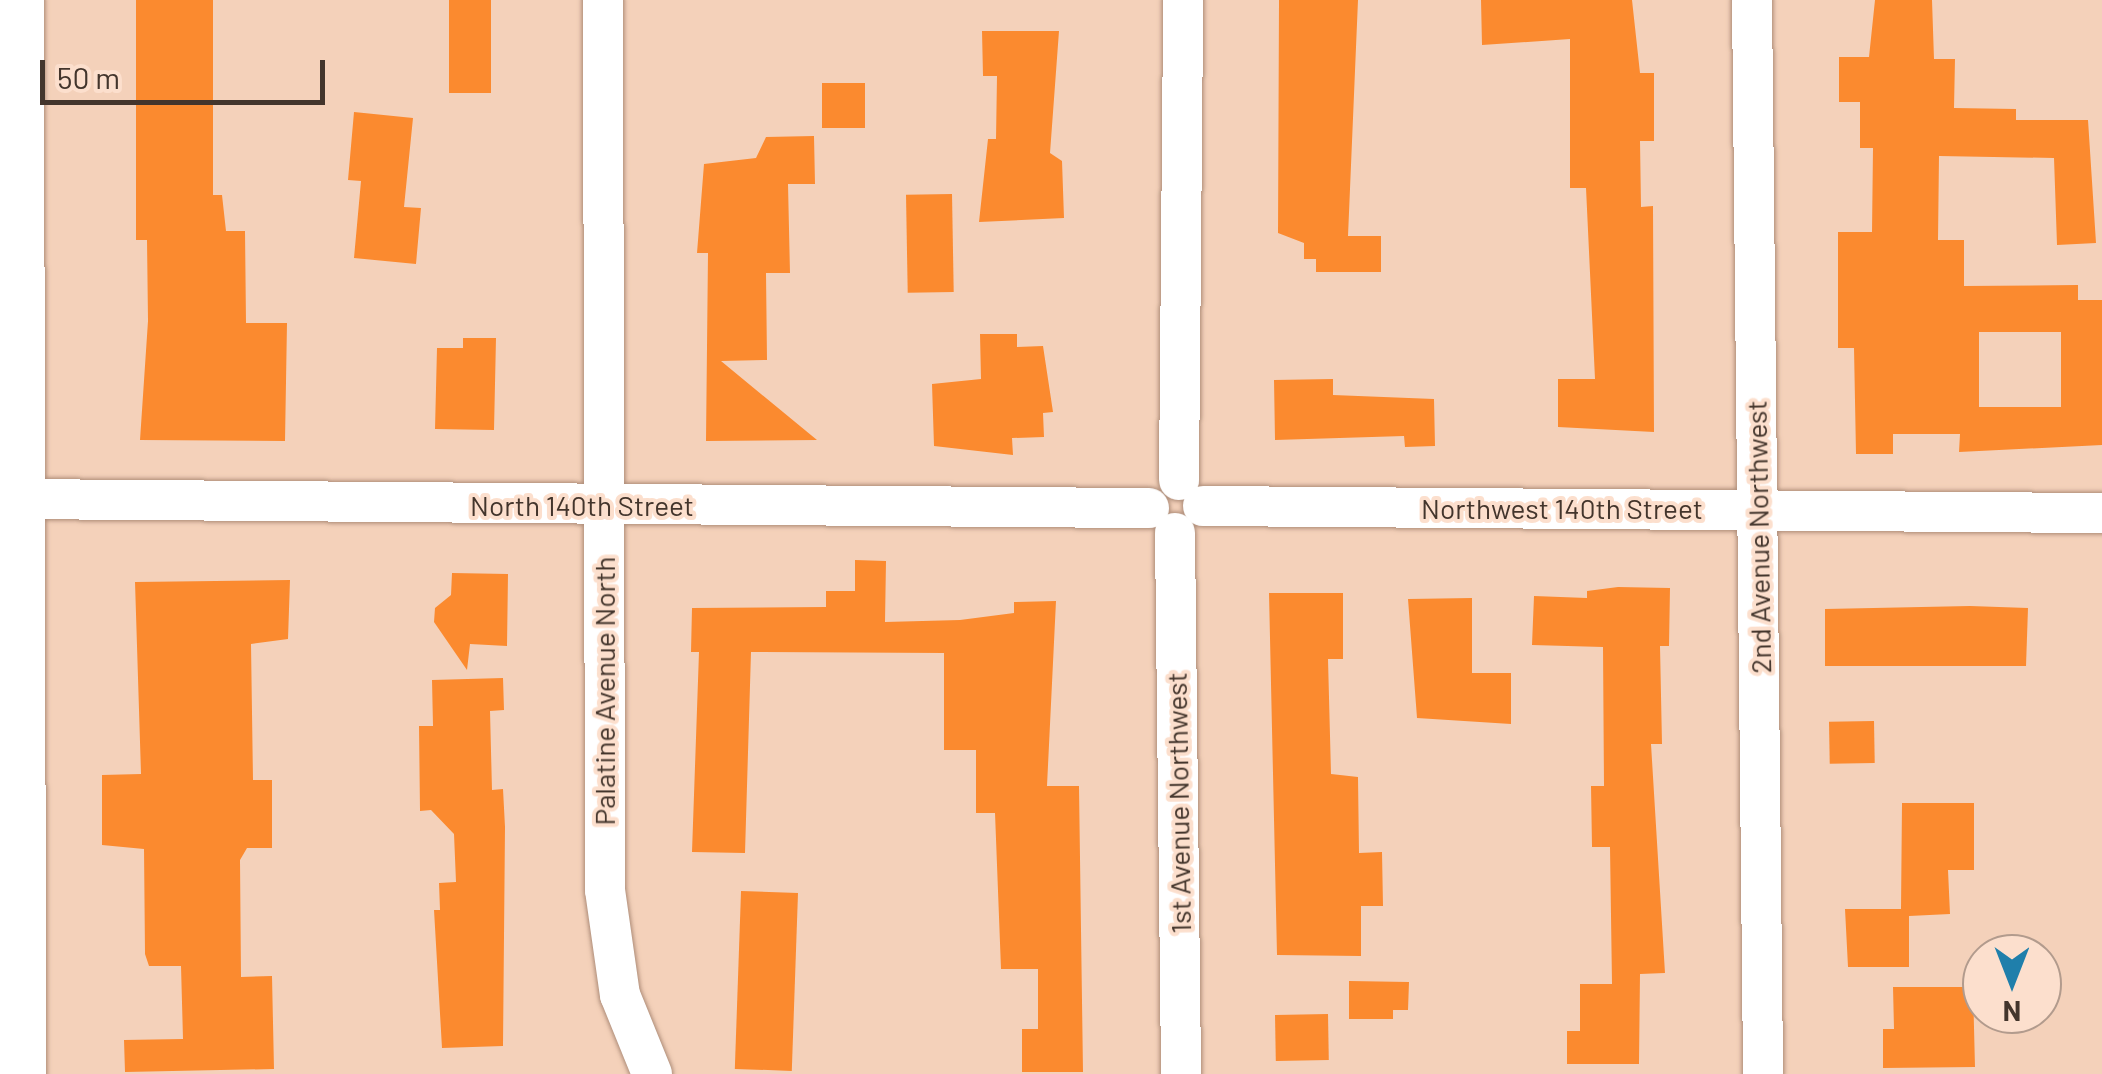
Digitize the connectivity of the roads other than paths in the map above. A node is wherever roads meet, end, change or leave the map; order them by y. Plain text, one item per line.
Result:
1 (16, 0) edge
2 (604, 0) edge
3 (1183, 0) edge
4 (1752, 0) edge
5 (16, 499) junction
6 (603, 505) junction
7 (1176, 506) junction
8 (1758, 509) junction
9 (2102, 512) edge
10 (18, 1074) edge
11 (652, 1074) edge
12 (1181, 1074) edge
13 (1763, 1074) edge

1 - 5 main road
2 - 6 street, Palatine Avenue North
3 - 7 street, 1st Avenue Northwest
4 - 8 street, 2nd Avenue Northwest
5 - 6 street, North 140th Street
5 - 10 main road
6 - 7 street, North 140th Street
6 - 11 street, Palatine Avenue North
7 - 8 street, Northwest 140th Street
7 - 12 street, 1st Avenue Northwest
8 - 9 street, Northwest 140th Street
8 - 13 street, 2nd Avenue Northwest

